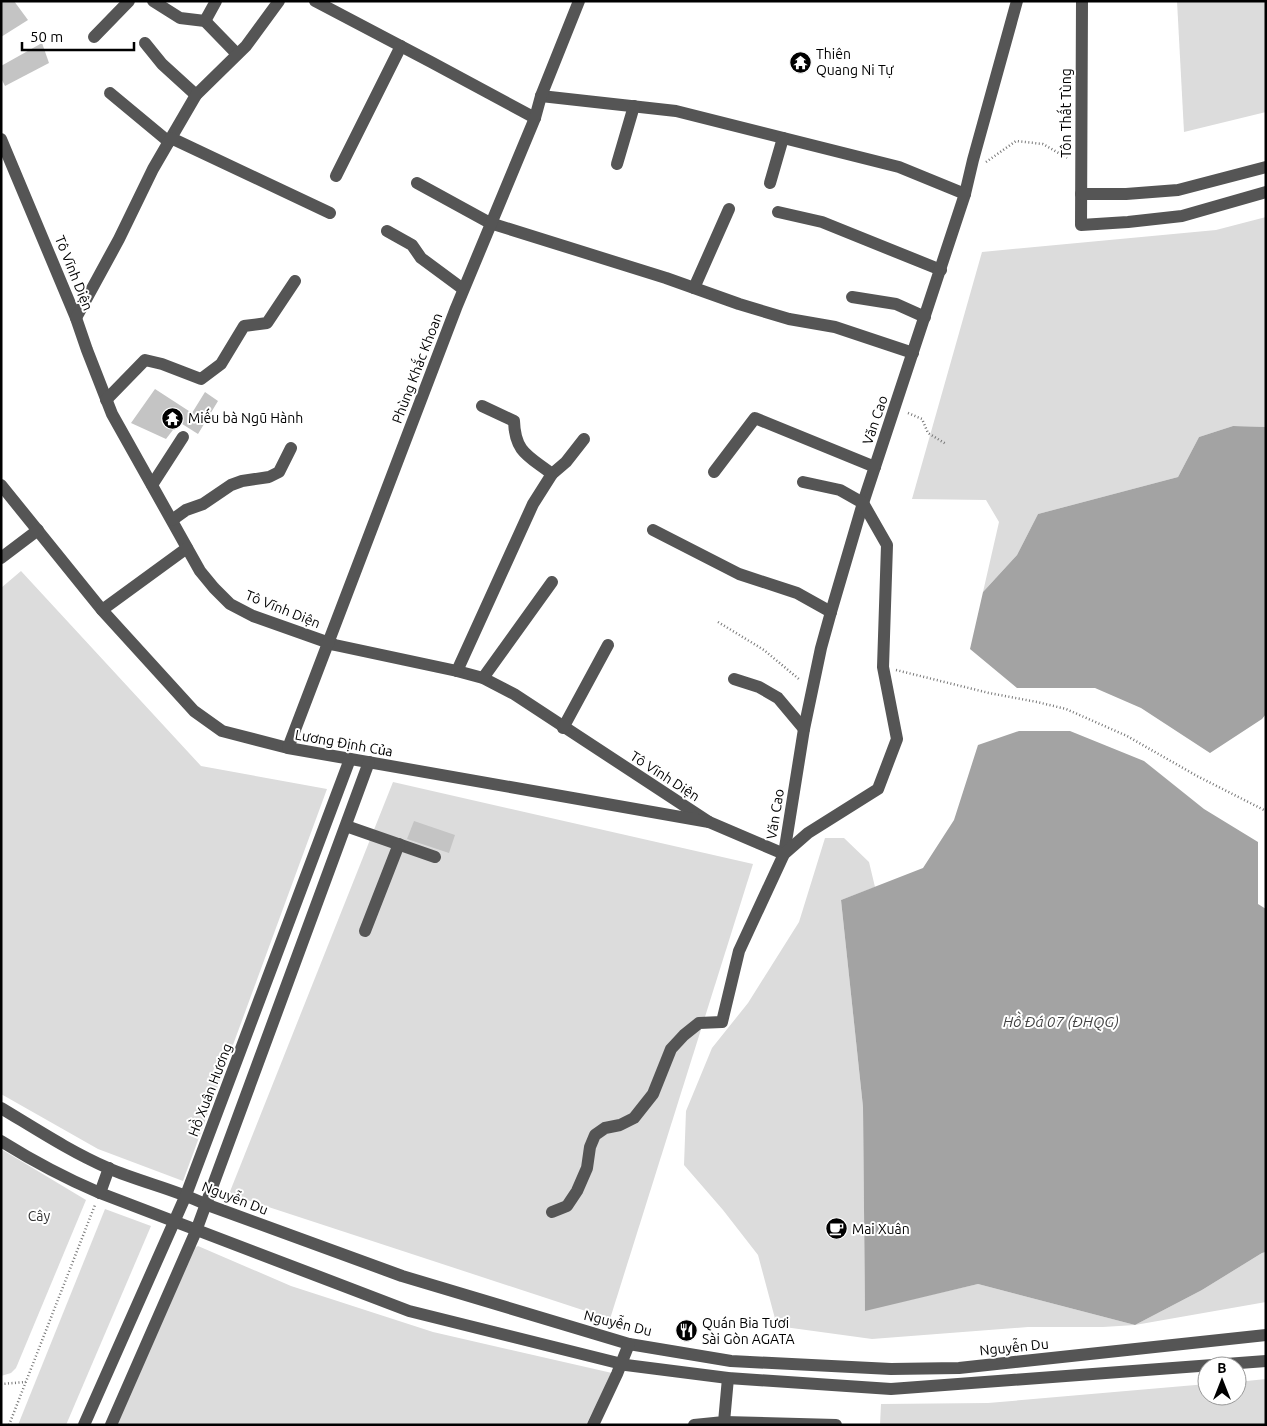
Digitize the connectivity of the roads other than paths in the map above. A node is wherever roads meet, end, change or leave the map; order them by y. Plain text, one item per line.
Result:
1 (129, 1) edge
2 (152, 1) edge
3 (216, 1) edge
4 (279, 1) edge
5 (315, 1) edge
6 (580, 1) edge
7 (1017, 1) edge
8 (1082, 1) edge
9 (205, 21) junction
10 (94, 37) dead end
11 (145, 43) dead end
12 (400, 46) junction
13 (237, 54) junction
14 (110, 93) dead end
15 (196, 95) junction
16 (541, 96) junction
17 (634, 106) junction
18 (535, 118) junction
19 (783, 138) junction
20 (1, 139) edge
21 (170, 140) junction
22 (617, 164) dead end
23 (1266, 167) edge
24 (336, 176) dead end
25 (416, 183) dead end
26 (770, 183) dead end
27 (1266, 192) edge
28 (965, 194) junction
29 (1081, 194) junction
30 (729, 209) dead end
31 (778, 212) dead end
32 (330, 213) dead end
33 (490, 222) junction
34 (388, 231) dead end
35 (941, 270) junction
36 (295, 281) dead end
37 (694, 288) junction
38 (463, 290) junction
39 (852, 297) dead end
40 (925, 317) junction
41 (76, 318) junction
42 (914, 353) junction
43 (106, 400) junction
44 (482, 406) dead end
45 (183, 437) dead end
46 (584, 440) dead end
47 (291, 448) dead end
48 (875, 467) junction
49 (714, 472) dead end
50 (552, 474) junction
51 (803, 482) dead end
52 (1, 485) edge
53 (152, 485) junction
54 (863, 503) junction
55 (172, 520) junction
56 (38, 530) junction
57 (653, 530) dead end
58 (187, 548) junction
59 (1, 558) edge
60 (552, 582) dead end
61 (102, 610) junction
62 (831, 612) junction
63 (328, 643) junction
64 (608, 645) dead end
65 (457, 671) junction
66 (483, 678) junction
67 (734, 679) dead end
68 (563, 728) junction
69 (804, 729) junction
70 (288, 748) junction
71 (350, 760) junction
72 (369, 762) junction
73 (709, 822) junction
74 (346, 826) junction
75 (399, 844) junction
76 (784, 854) junction
77 (435, 857) dead end
78 (366, 932) dead end
79 (1, 1108) edge
80 (1, 1141) edge
81 (109, 1168) junction
82 (100, 1193) junction
83 (186, 1195) junction
84 (205, 1204) junction
85 (552, 1212) dead end
86 (174, 1222) junction
87 (196, 1230) junction
88 (1266, 1335) edge
89 (629, 1344) junction
90 (1266, 1361) edge
91 (621, 1364) junction
92 (728, 1378) junction
93 (724, 1422) junction
94 (84, 1425) edge
95 (111, 1425) edge
96 (593, 1425) edge
97 (694, 1425) edge
98 (836, 1425) edge

1 - 10 street
2 - 9 street
3 - 9 street
4 - 13 street
5 - 12 street
6 - 16 street, Phùng Khắc Khoan
7 - 28 street, Văn Cao
8 - 29 street, Tôn Thất Tùng
9 - 13 street
11 - 15 street
12 - 18 street
12 - 24 street
13 - 15 street
14 - 21 street
15 - 21 street
16 - 17 street
16 - 18 street, Phùng Khắc Khoan
17 - 19 street
17 - 22 street
18 - 33 street, Phùng Khắc Khoan
19 - 26 street
19 - 28 street
20 - 41 street, Tô Vĩnh Diện
21 - 32 street
21 - 41 street
23 - 29 street
25 - 33 street
27 - 29 street, Tôn Thất Tùng
28 - 35 street, Văn Cao
30 - 37 street
31 - 35 street
33 - 37 street
33 - 38 street, Phùng Khắc Khoan
34 - 38 street
35 - 40 street, Văn Cao
36 - 43 street
37 - 42 street
38 - 63 street, Phùng Khắc Khoan
39 - 40 street
40 - 42 street, Văn Cao
41 - 43 street, Tô Vĩnh Diện
42 - 48 street, Văn Cao
43 - 53 street, Tô Vĩnh Diện
44 - 50 street
45 - 53 street
46 - 50 street
47 - 55 street
48 - 49 street
48 - 54 street, Văn Cao
50 - 65 street
51 - 54 street
52 - 56 street, Lương Định Của
53 - 55 street, Tô Vĩnh Diện
54 - 62 street, Văn Cao
54 - 76 street
55 - 58 street, Tô Vĩnh Diện
56 - 59 street
56 - 61 street, Lương Định Của
57 - 62 street
58 - 61 street
58 - 63 street, Tô Vĩnh Diện
60 - 66 street
61 - 70 street, Lương Định Của
62 - 69 street, Văn Cao
63 - 65 street, Tô Vĩnh Diện
63 - 70 street, Phùng Khắc Khoan
64 - 68 street
65 - 66 street, Tô Vĩnh Diện
66 - 68 street, Tô Vĩnh Diện
67 - 69 street
68 - 73 street, Tô Vĩnh Diện
69 - 76 street, Văn Cao
70 - 71 street, Lương Định Của
71 - 72 street, Lương Định Của
71 - 83 street, Hồ Xuân Hương
72 - 73 street, Lương Định Của
72 - 74 street
73 - 76 street, Lương Định Của
74 - 75 street
74 - 84 street
75 - 77 street
75 - 78 street
76 - 85 street
79 - 81 street, Nguyễn Du
80 - 82 street
81 - 82 street
81 - 83 street, Nguyễn Du
82 - 86 street
83 - 84 street, Nguyễn Du
83 - 86 street, Hồ Xuân Hương
84 - 87 street
84 - 89 street, Nguyễn Du
86 - 87 street
86 - 94 street, Hồ Xuân Hương
87 - 91 street
87 - 95 street
88 - 89 street, Nguyễn Du
89 - 91 street
90 - 92 street
91 - 92 street
91 - 96 street
92 - 93 street
93 - 97 street
93 - 98 street

